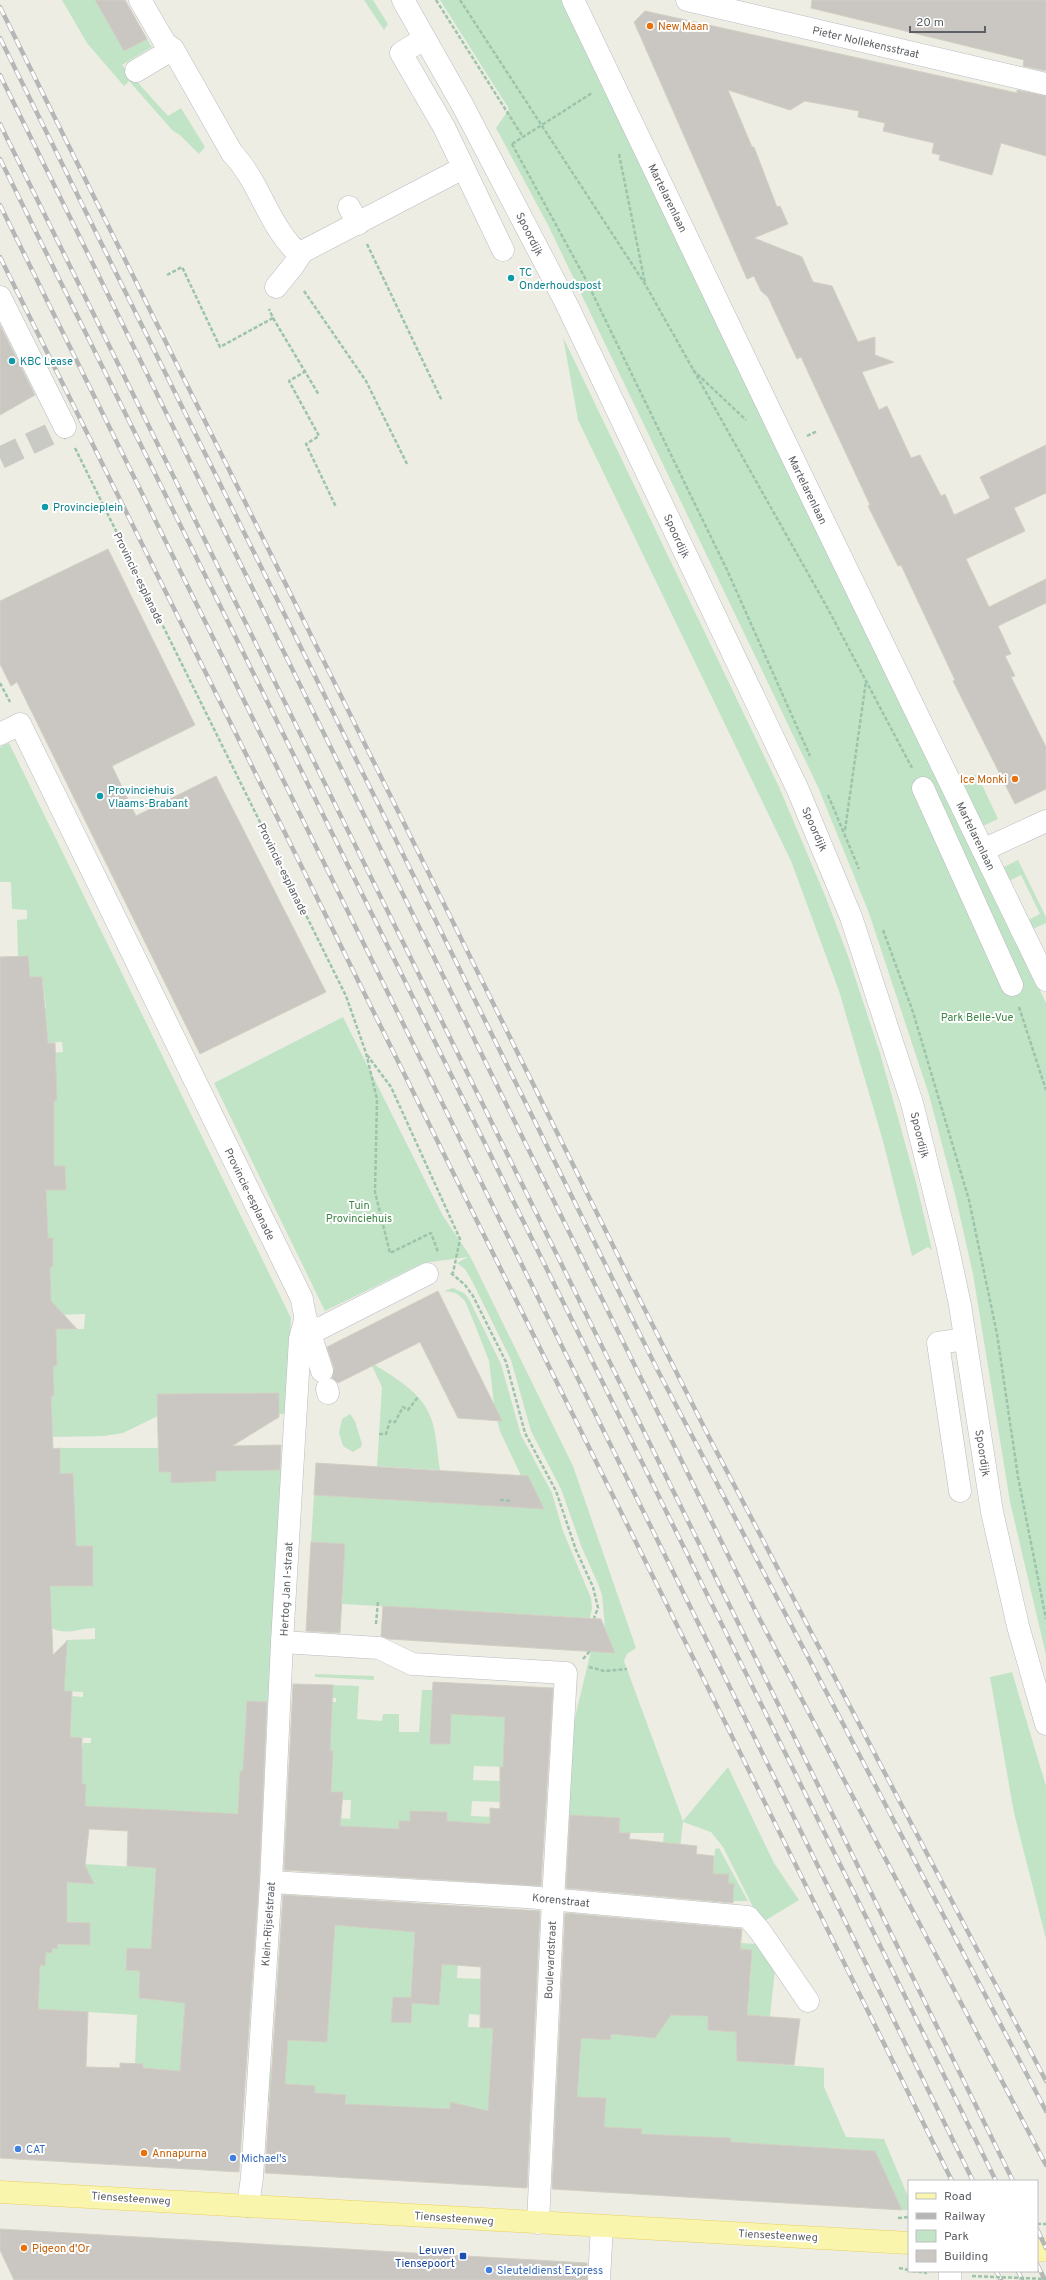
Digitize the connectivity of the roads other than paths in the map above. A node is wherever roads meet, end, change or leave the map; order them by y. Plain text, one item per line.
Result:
1 (140, 0) edge
2 (403, 0) edge
3 (573, 0) edge
4 (687, 0) edge
5 (424, 39) junction
6 (173, 49) junction
7 (136, 71) dead end
8 (1046, 84) edge
9 (463, 168) junction
10 (503, 250) dead end
11 (300, 255) junction
12 (282, 280) road end
13 (0, 298) edge
14 (65, 427) road end
15 (0, 734) edge
16 (923, 788) road end
17 (1046, 821) edge
18 (972, 856) junction
19 (1046, 980) edge
20 (1012, 985) road end
21 (435, 1274) road end
22 (308, 1326) junction
23 (965, 1339) junction
24 (325, 1384) dead end
25 (960, 1491) dead end
26 (282, 1642) junction
27 (566, 1673) joint
28 (1046, 1724) edge
29 (271, 1882) junction
30 (553, 1900) junction
31 (808, 2001) dead end
32 (0, 2192) edge
33 (248, 2206) junction
34 (538, 2223) junction
35 (602, 2226) junction
36 (908, 2242) edge
37 (599, 2280) edge

1 - 6 street
2 - 5 street, Spoordijk
3 - 18 street, Martelarenlaan
4 - 8 street, Pieter Nollekensstraat
5 - 9 street
5 - 23 street, Spoordijk
6 - 7 street
6 - 11 street
9 - 10 street
9 - 11 street
11 - 12 street
13 - 14 street
15 - 22 street, Provincie-esplanade
16 - 18 street
17 - 18 street
18 - 19 street, Martelarenlaan
18 - 20 street
21 - 22 street
22 - 24 street
22 - 26 street, Hertog Jan I-straat
23 - 25 street
23 - 28 street, Spoordijk
26 - 27 street, Hertog Jan I-straat
26 - 29 street, Klein-Rijselstraat
27 - 30 street, Boulevardstraat
29 - 30 street, Korenstraat
29 - 33 street, Klein-Rijselstraat
30 - 31 street, Korenstraat
30 - 34 street, Boulevardstraat
32 - 33 main road, Tiensesteenweg
33 - 34 main road, Tiensesteenweg
34 - 35 main road, Tiensesteenweg
35 - 36 main road, Tiensesteenweg
35 - 37 street

